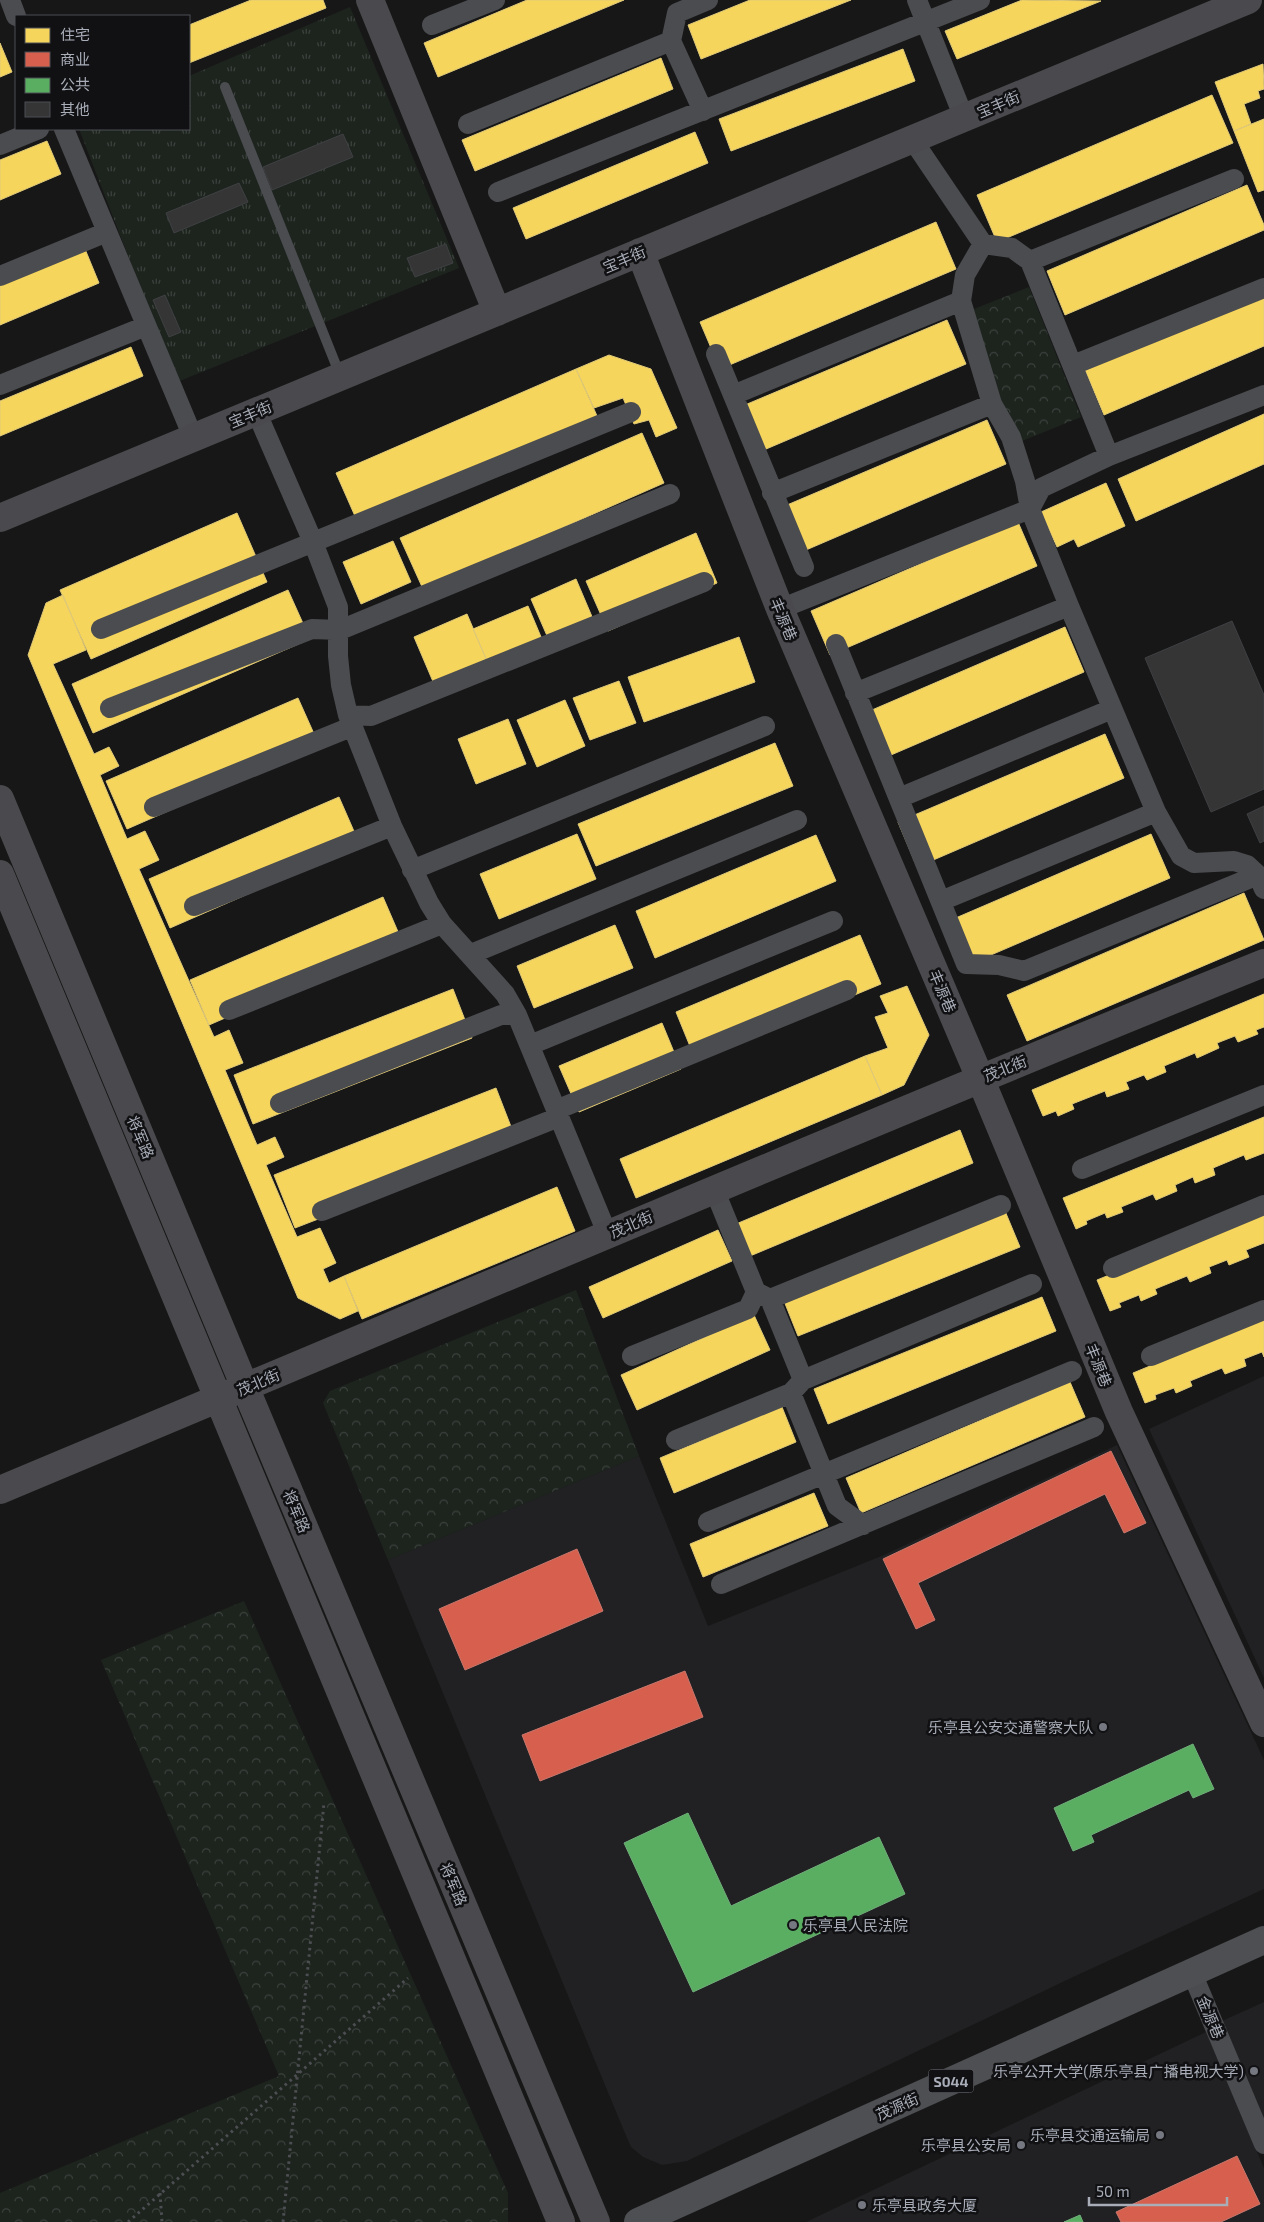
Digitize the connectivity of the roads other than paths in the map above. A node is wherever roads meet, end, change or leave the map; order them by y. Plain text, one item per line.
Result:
1 (10, 0) edge
2 (370, 0) edge
3 (495, 0) edge
4 (708, 0) edge
5 (917, 0) edge
6 (980, 0) edge
7 (1248, 0) edge
8 (678, 6) edge
9 (15, 15) edge
10 (15, 17) edge
11 (926, 22) junction
12 (0, 24) edge
13 (432, 25) dead end
14 (671, 41) junction
15 (225, 87) dead end
16 (703, 111) junction
17 (964, 118) junction
18 (468, 124) dead end
19 (36, 130) edge
20 (64, 130) edge
21 (912, 139) junction
22 (0, 144) edge
23 (1234, 180) dead end
24 (498, 192) dead end
25 (107, 232) junction
26 (983, 244) junction
27 (640, 252) junction
28 (1030, 261) junction
29 (0, 276) edge
30 (1264, 288) edge
31 (962, 301) junction
32 (497, 312) junction
33 (146, 326) junction
34 (716, 354) dead end
35 (1073, 365) junction
36 (341, 376) junction
37 (0, 385) edge
38 (732, 395) junction
39 (1264, 395) edge
40 (992, 404) junction
41 (256, 411) junction
42 (631, 412) dead end
43 (193, 437) junction
44 (1109, 456) junction
45 (670, 494) dead end
46 (772, 494) junction
47 (1030, 509) junction
48 (0, 518) edge
49 (313, 542) junction
50 (804, 568) dead end
51 (704, 582) dead end
52 (1069, 606) junction
53 (780, 609) junction
54 (101, 629) dead end
55 (340, 630) junction
56 (836, 644) dead end
57 (855, 693) junction
58 (110, 708) dead end
59 (1112, 709) junction
60 (350, 721) junction
61 (765, 726) dead end
62 (899, 798) junction
63 (0, 799) edge
64 (154, 807) dead end
65 (1156, 812) junction
66 (797, 820) dead end
67 (392, 826) junction
68 (412, 870) junction
69 (0, 874) edge
70 (1261, 882) edge
71 (941, 900) junction
72 (194, 906) dead end
73 (833, 921) dead end
74 (442, 924) junction
75 (471, 954) junction
76 (1264, 963) edge
77 (847, 990) dead end
78 (229, 1010) dead end
79 (517, 1015) junction
80 (530, 1045) junction
81 (980, 1078) junction
82 (1264, 1095) edge
83 (280, 1103) dead end
84 (557, 1113) junction
85 (1082, 1169) dead end
86 (714, 1189) junction
87 (1000, 1205) dead end
88 (1264, 1206) edge
89 (322, 1211) dead end
90 (607, 1233) junction
91 (1113, 1268) dead end
92 (1032, 1284) dead end
93 (763, 1296) junction
94 (1264, 1310) edge
95 (632, 1356) dead end
96 (1151, 1356) dead end
97 (1072, 1371) dead end
98 (245, 1387) junction
99 (797, 1387) junction
100 (218, 1399) junction
101 (1094, 1428) dead end
102 (676, 1440) dead end
103 (824, 1474) junction
104 (0, 1490) edge
105 (708, 1522) dead end
106 (863, 1525) junction
107 (721, 1584) dead end
108 (1264, 1722) edge
109 (1264, 1940) edge
110 (1192, 1973) junction
111 (1264, 2144) edge
112 (561, 2222) edge
113 (596, 2222) edge
114 (638, 2222) edge

1 - 9 street
2 - 32 street
3 - 13 street
4 - 8 street
5 - 11 street
6 - 11 street
7 - 17 street, 宝丰街
8 - 14 street
10 - 12 street
11 - 16 street
11 - 17 street
14 - 16 street
14 - 18 street
15 - 36 lane
16 - 24 street
17 - 21 street, 宝丰街
19 - 22 street
20 - 25 street
21 - 26 street
21 - 27 street, 宝丰街
23 - 28 street
25 - 29 street
25 - 33 street
26 - 28 street
26 - 31 street
27 - 32 street, 宝丰街
27 - 53 street, 丰源巷
28 - 35 street
30 - 35 street
31 - 38 street
31 - 40 street
32 - 36 street, 宝丰街
33 - 37 street
33 - 43 street
34 - 38 street
35 - 44 street
36 - 41 street, 宝丰街
38 - 46 street
39 - 44 street
40 - 46 street
40 - 47 street
41 - 43 street, 宝丰街
41 - 49 street
42 - 49 street
43 - 48 street, 宝丰街
44 - 47 street
45 - 55 street
46 - 50 street
47 - 52 street
47 - 53 street
49 - 54 street
49 - 55 street
51 - 60 street
52 - 57 street
52 - 59 street
53 - 81 street, 丰源巷
55 - 58 street
55 - 60 street
56 - 57 street
57 - 62 street
59 - 62 street
59 - 65 street
60 - 64 street
60 - 67 street
61 - 68 street
62 - 71 street
63 - 98 street, 将军路
65 - 70 street
65 - 71 street
66 - 75 street
67 - 68 street
67 - 72 street
68 - 74 street
69 - 100 street, 将军路
70 - 71 street
73 - 80 street
74 - 75 street
74 - 78 street
75 - 79 street
76 - 81 street, 茂北街
77 - 84 street
79 - 80 street
79 - 83 street
80 - 84 street
81 - 86 street, 茂北街
81 - 108 street, 丰源巷
82 - 85 street
84 - 89 street
84 - 90 street
86 - 90 street, 茂北街
86 - 93 street
87 - 93 street
88 - 91 street
90 - 98 street, 茂北街
92 - 99 street
93 - 95 street
93 - 99 street
94 - 96 street
97 - 103 street
98 - 100 street, 茂北街
98 - 113 street, 将军路
99 - 102 street
99 - 103 street
100 - 104 street, 茂北街
100 - 112 street, 将军路
101 - 106 street
103 - 105 street
103 - 106 street
106 - 107 street
109 - 110 main road, 茂源街 / S044
110 - 111 street, 金源巷
110 - 114 main road, 茂源街 / S044

